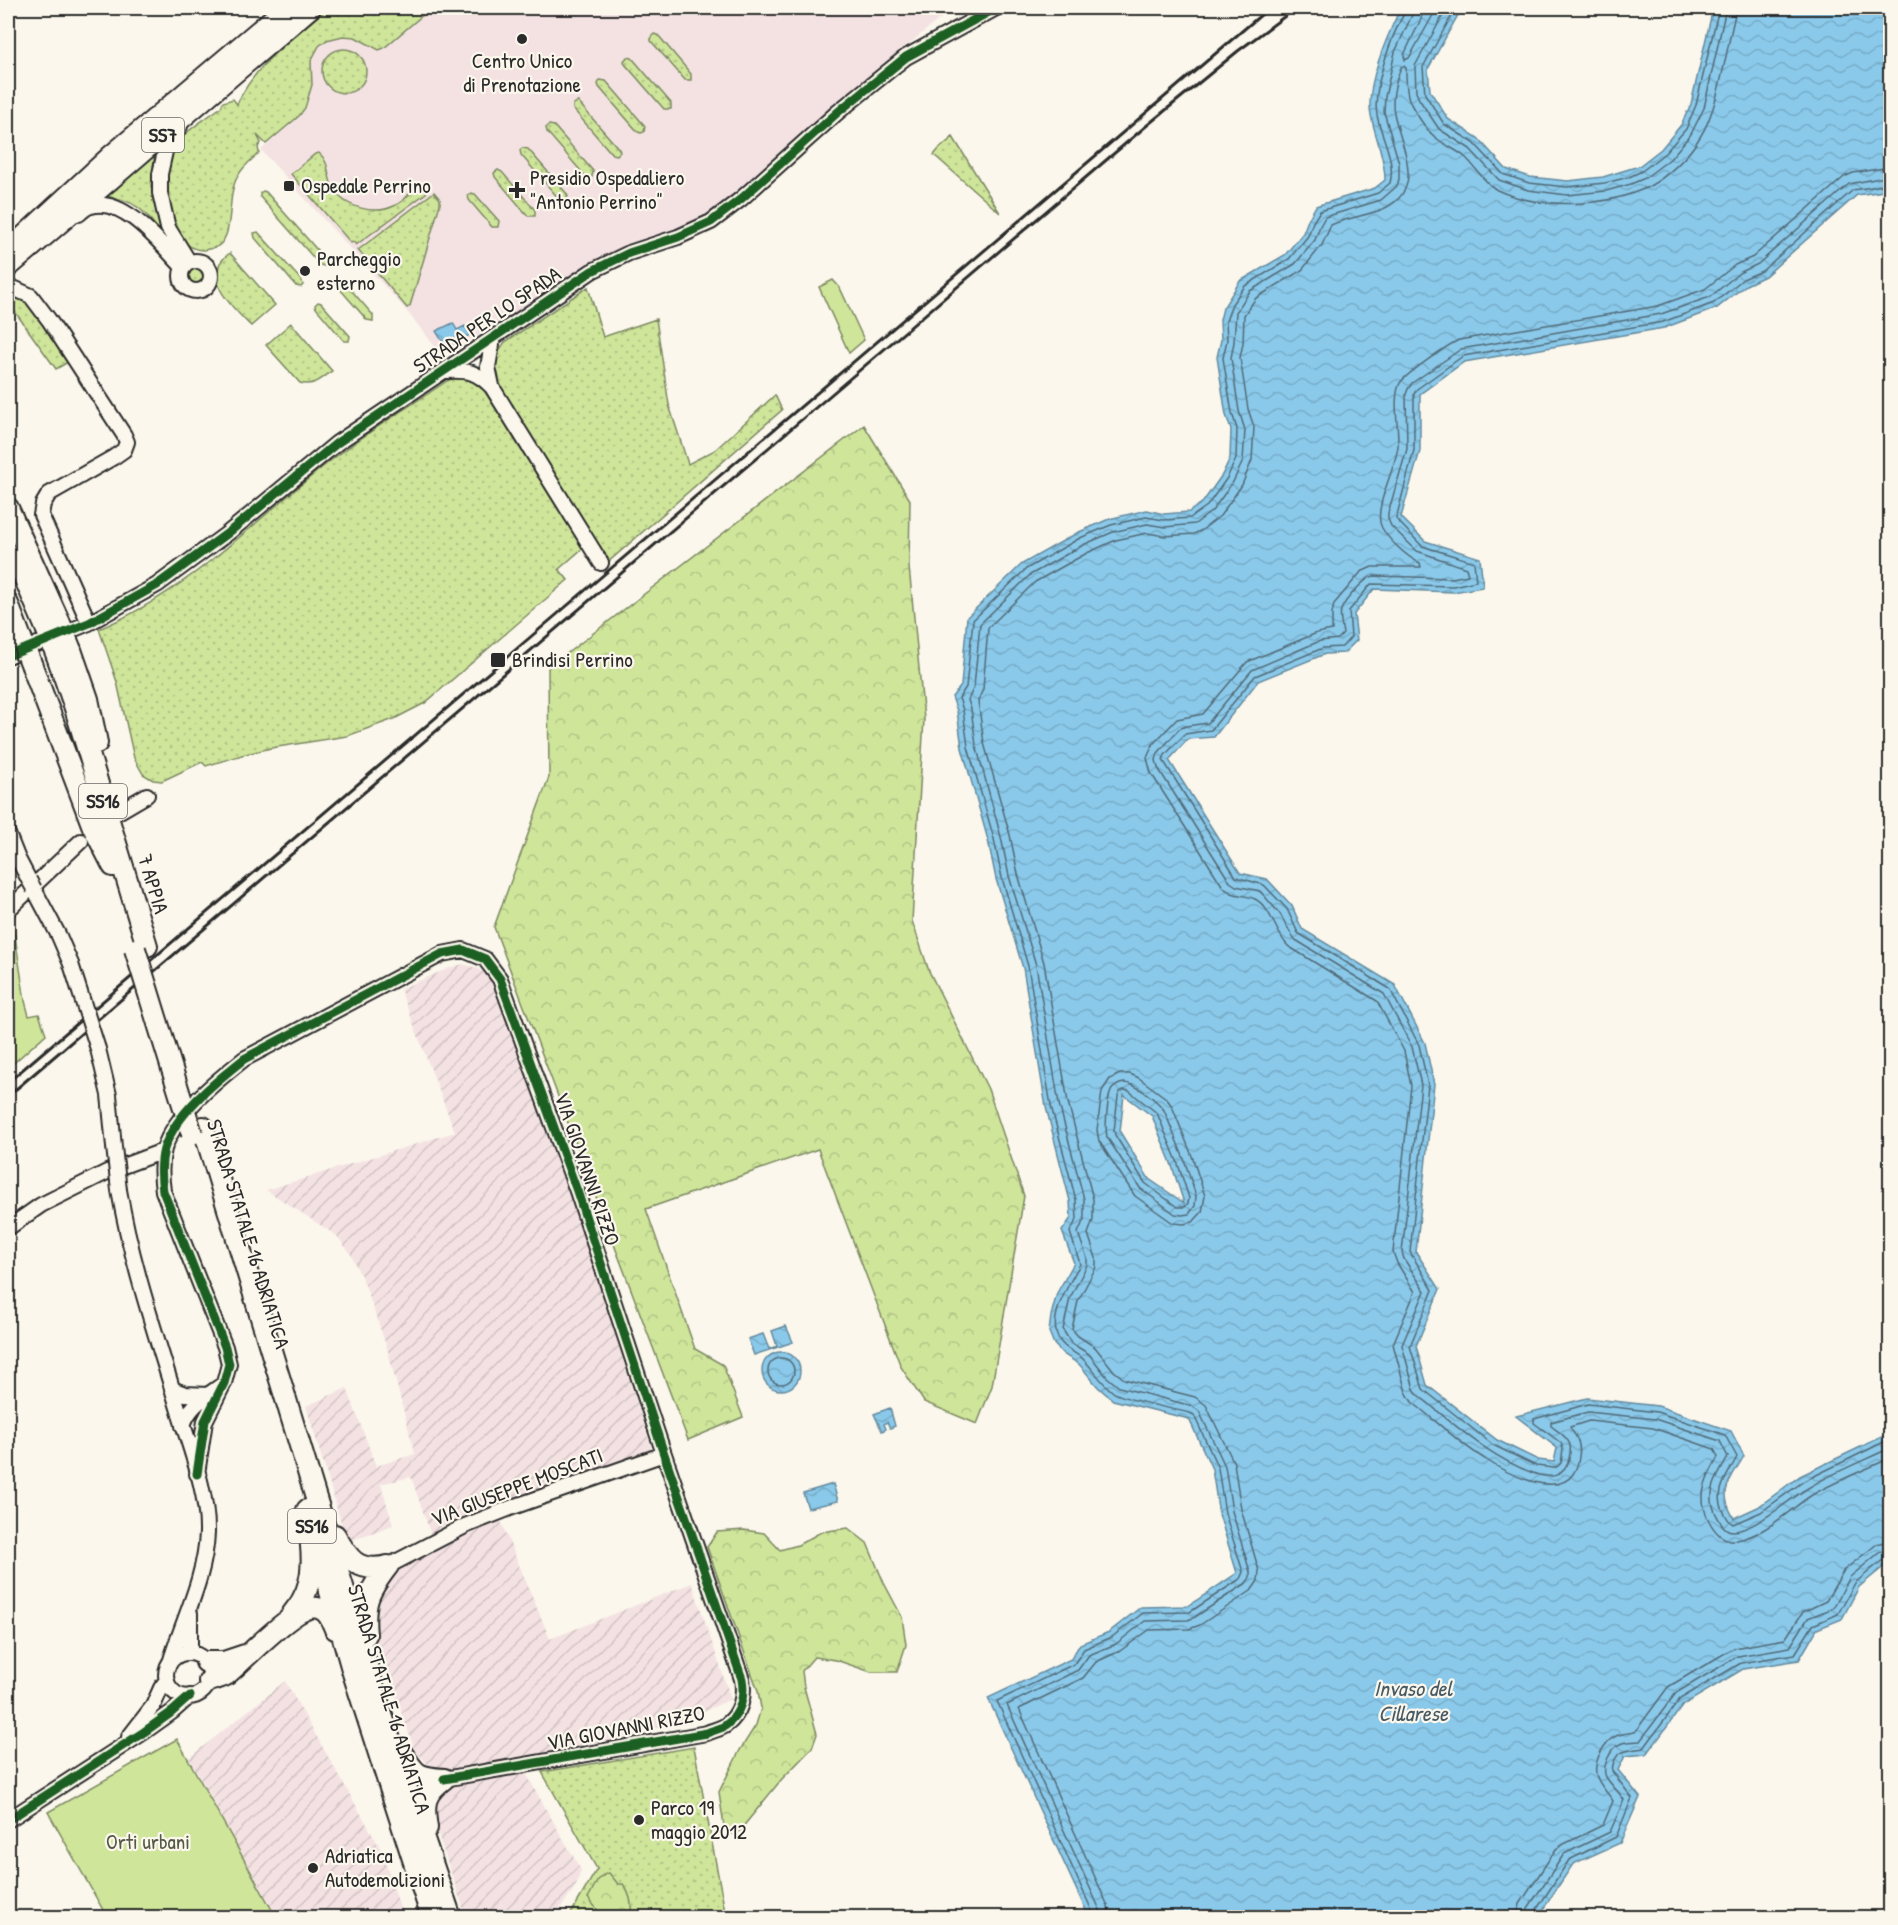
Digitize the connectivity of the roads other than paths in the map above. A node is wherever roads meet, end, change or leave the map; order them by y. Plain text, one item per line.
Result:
1 (286, 8) edge
2 (310, 8) edge
3 (989, 10) edge
4 (193, 109) junction
5 (71, 191) junction
6 (8, 238) edge
7 (10, 260) edge
8 (8, 290) edge
9 (493, 338) junction
10 (472, 352) junction
11 (444, 371) junction
12 (484, 371) junction
13 (8, 508) edge
14 (8, 540) edge
15 (601, 562) dead end
16 (8, 569) edge
17 (8, 604) edge
18 (89, 623) junction
19 (41, 631) junction
20 (8, 656) edge
21 (52, 658) junction
22 (147, 795) dead end
23 (118, 812) dead end
24 (8, 834) edge
25 (81, 841) dead end
26 (117, 865) junction
27 (8, 910) edge
28 (197, 1131) joint
29 (163, 1151) junction
30 (8, 1227) edge
31 (224, 1383) junction
32 (172, 1389) junction
33 (209, 1395) junction
34 (209, 1412) junction
35 (183, 1426) junction
36 (664, 1454) junction
37 (197, 1474) junction
38 (313, 1508) junction
39 (388, 1566) junction
40 (190, 1609) junction
41 (286, 1622) junction
42 (170, 1663) junction
43 (202, 1665) junction
44 (361, 1671) junction
45 (167, 1680) junction
46 (190, 1696) junction
47 (386, 1728) junction
48 (117, 1748) junction
49 (444, 1779) junction
50 (8, 1821) edge
51 (434, 1866) junction
52 (432, 1917) edge
53 (451, 1917) edge

1 - 5 highway, SS7
2 - 4 highway, SS7
3 - 9 street, STRADA PER LO SPADA
4 - 7 highway, SS7
4 - 7 street
5 - 6 highway
5 - 7 highway, SS7
8 - 18 street
9 - 10 street, STRADA PER LO SPADA
9 - 12 street
10 - 11 street, STRADA PER LO SPADA
10 - 12 street
11 - 12 street
11 - 18 street, STRADA PER LO SPADA
12 - 15 street
13 - 19 highway
14 - 19 highway, SS16
16 - 19 highway, SS16
17 - 19 highway
18 - 20 street, STRADA PER LO SPADA
19 - 21 highway, SS16, bridge
19 - 21 highway, bridge
21 - 26 highway, 7 APPIA / SS16
21 - 26 highway
22 - 23 street
24 - 32 street, bridge
25 - 27 street
26 - 28 highway, 7 APPIA / SS16
28 - 38 highway, STRADA STATALE 16 ADRIATICA / SS16
29 - 30 street
29 - 31 street, VIA GIOVANNI RIZZO
29 - 36 street, VIA GIOVANNI RIZZO
31 - 33 street
31 - 34 street, VIA GIOVANNI RIZZO
32 - 33 street
32 - 35 street
33 - 35 street
34 - 35 street
34 - 37 street, VIA GIOVANNI RIZZO
35 - 37 street
36 - 39 street, VIA GIUSEPPE MOSCATI
36 - 49 street, VIA GIOVANNI RIZZO
37 - 40 street
38 - 39 highway
38 - 41 highway
38 - 44 highway, STRADA STATALE 16 ADRIATICA / SS16
39 - 44 highway
40 - 42 street
40 - 43 street
41 - 43 highway
41 - 44 highway
42 - 43 street
42 - 45 street
43 - 46 street
44 - 47 highway, STRADA STATALE 16 ADRIATICA / SS16
44 - 52 highway, STRADA STATALE 16 ADRIATICA / SS16
45 - 46 street
45 - 48 street
46 - 48 street
47 - 49 highway
47 - 51 highway, STRADA STATALE 16 ADRIATICA / SS16
48 - 50 street
49 - 51 highway
51 - 53 highway, STRADA STATALE 16 ADRIATICA / SS16

